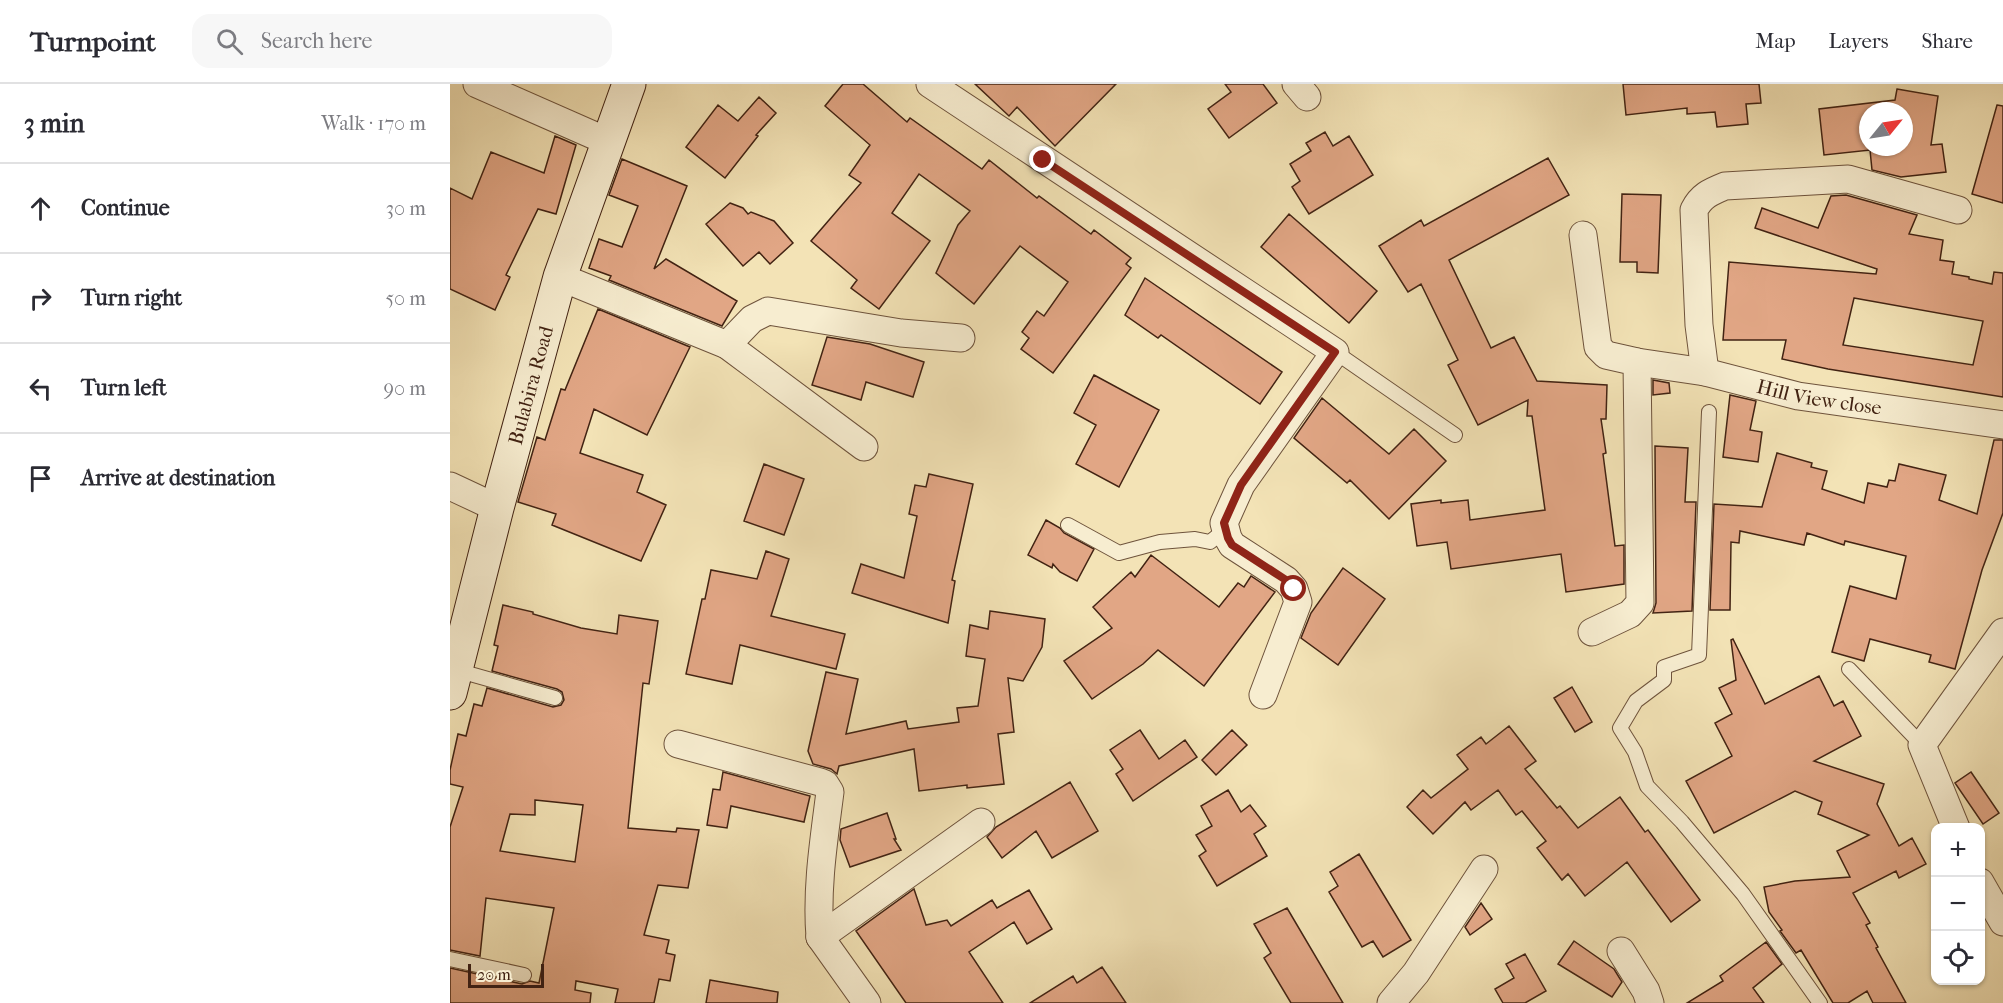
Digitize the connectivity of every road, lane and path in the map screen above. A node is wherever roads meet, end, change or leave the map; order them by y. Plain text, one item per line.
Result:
1 (477, 84) edge
2 (629, 84) edge
3 (930, 84) edge
4 (609, 142) junction
5 (1958, 210) dead end
6 (1583, 235) dead end
7 (560, 277) junction
8 (961, 338) dead end
9 (726, 345) junction
10 (1335, 352) junction
11 (1637, 362) junction
12 (1705, 372) junction
13 (1709, 412) dead end
14 (2003, 424) edge
15 (1455, 435) dead end
16 (864, 447) dead end
17 (450, 486) edge
18 (497, 508) junction
19 (1068, 525) dead end
20 (1225, 530) junction
21 (1592, 632) dead end
22 (2003, 633) edge
23 (1849, 669) dead end
24 (453, 681) edge
25 (1263, 695) dead end
26 (555, 698) dead end
27 (678, 744) dead end
28 (1922, 745) junction
29 (981, 822) dead end
30 (1954, 823) edge
31 (1484, 869) dead end
32 (1985, 891) edge
33 (2003, 922) edge
34 (820, 937) junction
35 (1621, 951) dead end
36 (450, 958) edge
37 (524, 975) dead end
38 (867, 1003) edge
39 (1391, 1003) edge
40 (1650, 1003) edge
41 (1820, 1003) edge

1 - 4 street
2 - 4 street, Bulabira Road
3 - 10 street
4 - 7 street, Bulabira Road
5 - 12 street
6 - 11 street, Hill View close
7 - 9 street
7 - 18 street, Bulabira Road
8 - 9 street
9 - 16 street
10 - 15 lane
10 - 20 street
11 - 12 street, Hill View close
11 - 21 street
12 - 14 street, Hill View close
13 - 41 lane
17 - 18 street
18 - 24 street, Bulabira Road
19 - 20 lane
20 - 25 street
22 - 28 street
23 - 28 lane
24 - 26 lane
27 - 34 street
28 - 30 street
29 - 34 street
31 - 39 street
32 - 33 street
34 - 38 street
35 - 40 street
36 - 37 lane

